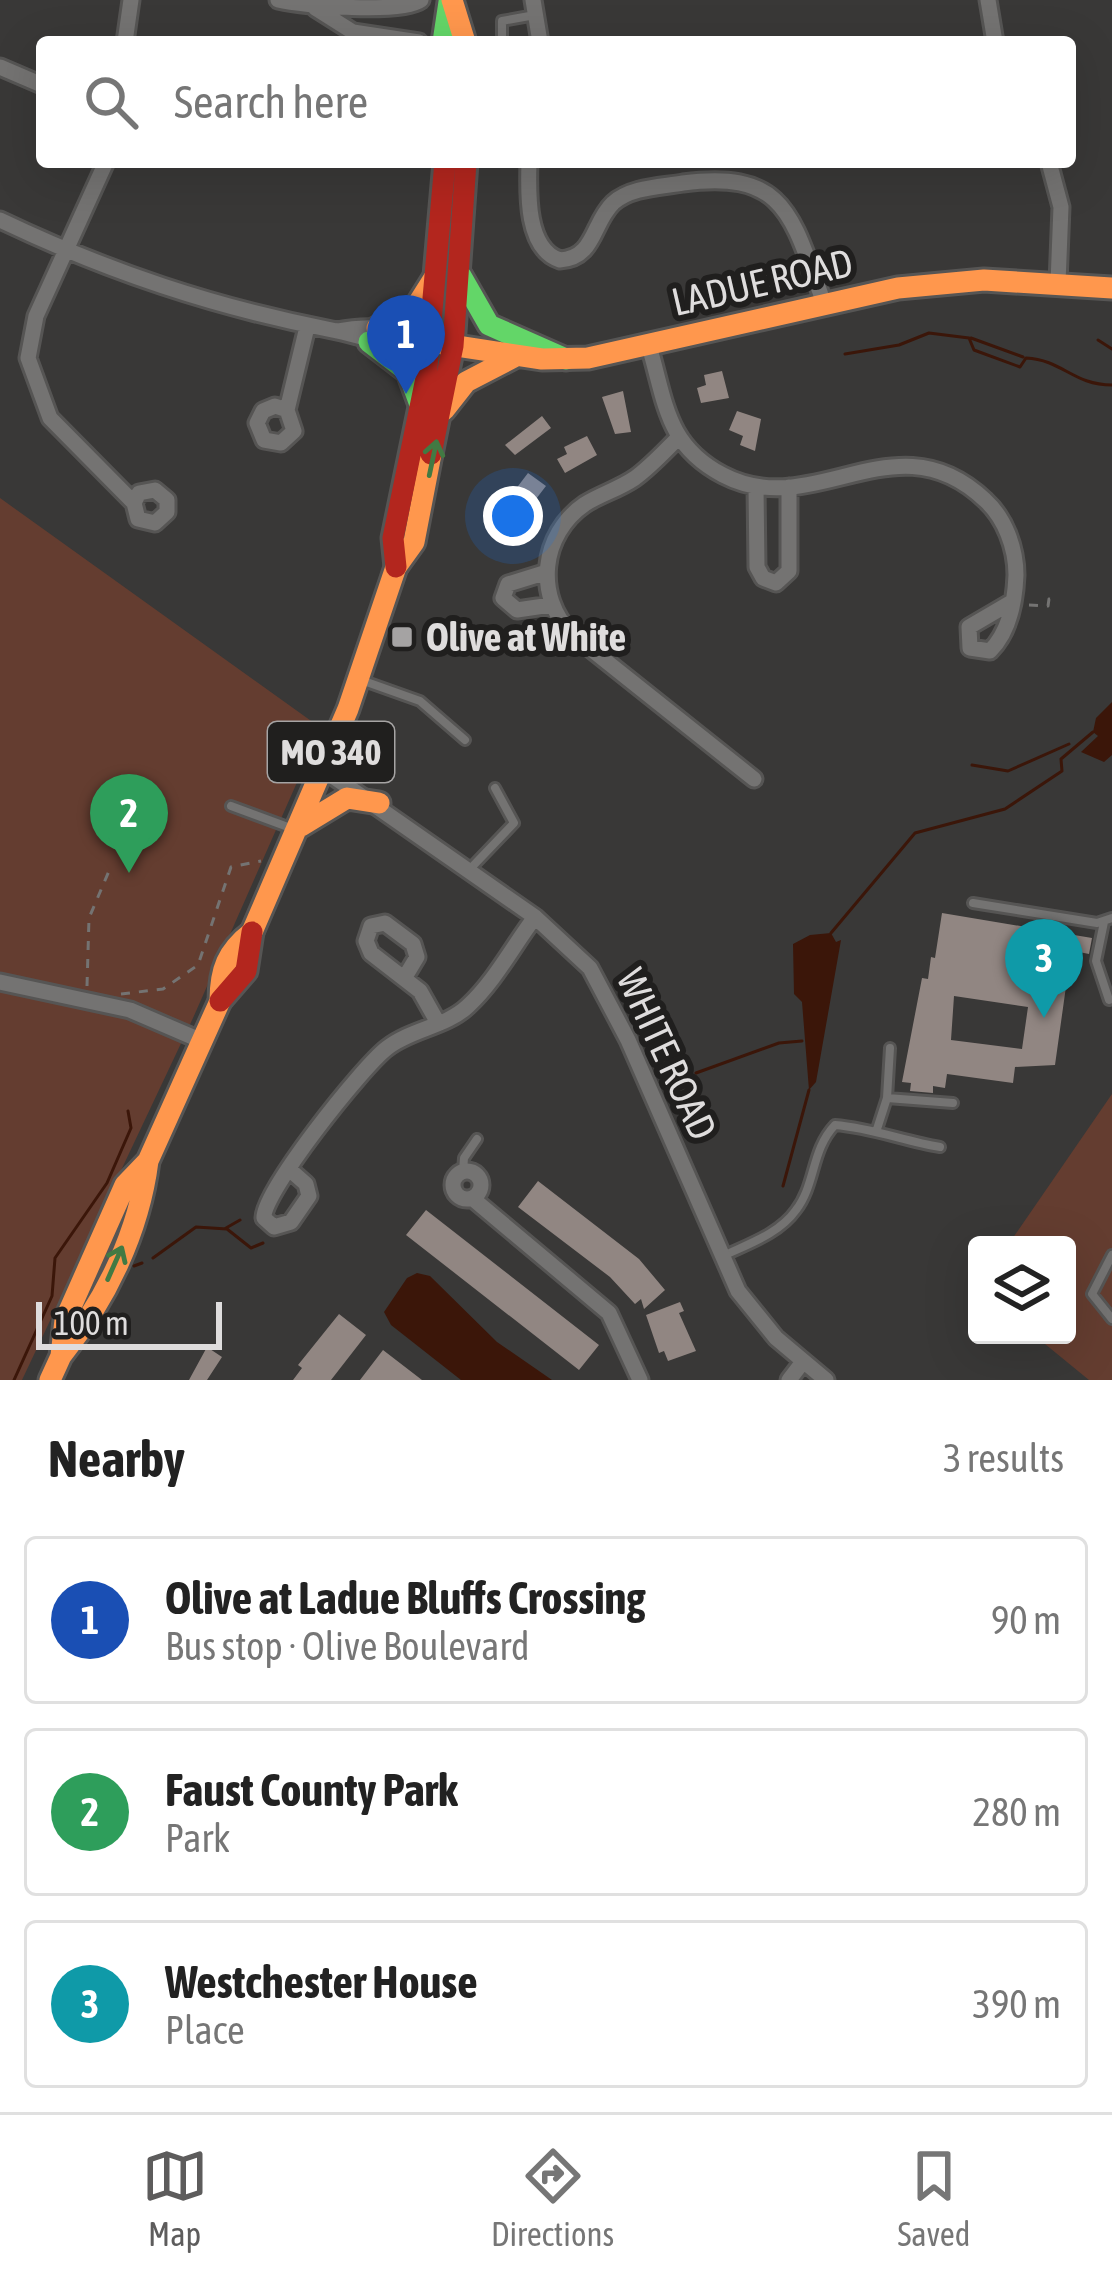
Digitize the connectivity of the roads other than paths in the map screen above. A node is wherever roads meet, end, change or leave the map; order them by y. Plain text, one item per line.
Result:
1 (130, 0) edge
2 (278, 0) edge
3 (421, 0) edge
4 (451, 0) edge
5 (988, 0) edge
6 (535, 7) edge
7 (315, 8) junction
8 (125, 36) edge
9 (366, 36) edge
10 (444, 36) edge
11 (463, 36) edge
12 (502, 36) edge
13 (994, 36) edge
14 (0, 67) edge
15 (36, 82) edge
16 (103, 168) edge
17 (445, 168) edge
18 (465, 168) edge
19 (530, 168) edge
20 (1051, 168) edge
21 (0, 220) edge
22 (68, 251) junction
23 (449, 272) junction
24 (1058, 283) junction
25 (1112, 288) edge
26 (824, 303) junction
27 (307, 327) junction
28 (373, 335) junction
29 (442, 344) junction
30 (649, 346) junction
31 (516, 356) junction
32 (566, 359) junction
33 (287, 410) dead end
34 (432, 410) junction
35 (676, 440) junction
36 (756, 487) junction
37 (789, 487) junction
38 (134, 503) dead end
39 (547, 572) junction
40 (1018, 603) road end
41 (551, 605) junction
42 (359, 680) junction
43 (465, 740) dead end
44 (324, 770) junction
45 (754, 779) dead end
46 (495, 788) dead end
47 (379, 803) junction
48 (231, 806) dead end
49 (298, 829) junction
50 (470, 870) junction
51 (974, 903) dead end
52 (535, 917) junction
53 (1108, 920) edge
54 (405, 977) dead end
55 (0, 982) edge
56 (1109, 1000) edge
57 (438, 1023) junction
58 (202, 1041) junction
59 (890, 1048) dead end
60 (887, 1098) junction
61 (953, 1102) dead end
62 (877, 1129) junction
63 (477, 1139) dead end
64 (940, 1147) dead end
65 (289, 1169) dead end
66 (464, 1171) joint
67 (1112, 1255) edge
68 (722, 1257) junction
69 (1112, 1319) edge
70 (813, 1374) edge
71 (50, 1380) edge
72 (640, 1380) edge
73 (788, 1380) edge

1 - 8 street
2 - 7 street
3 - 7 street
4 - 10 main road
4 - 11 main road
5 - 13 street
6 - 12 lane
7 - 9 street
14 - 15 street
16 - 22 street
17 - 23 main road, MO 340
18 - 23 main road, MO 340
19 - 26 street
20 - 24 street
21 - 22 street
22 - 27 street
22 - 38 street
23 - 28 main road
23 - 29 main road, MO 340
23 - 32 main road
24 - 25 main road, LADUE ROAD
24 - 26 main road, LADUE ROAD
26 - 30 main road, LADUE ROAD
27 - 28 street
27 - 33 street
28 - 29 street
28 - 34 main road
29 - 31 main road, LADUE ROAD
29 - 34 main road, MO 340
30 - 32 main road, LADUE ROAD
30 - 35 street
31 - 32 main road, LADUE ROAD
31 - 34 main road
34 - 42 main road, MO 340
35 - 36 street
35 - 39 street
36 - 37 street
36 - 37 street
37 - 40 street
39 - 41 street
39 - 41 street
41 - 45 street
42 - 43 lane
42 - 44 main road, MO 340
44 - 47 street, WHITE ROAD
44 - 49 main road, MO 340
46 - 50 lane
47 - 49 main road
47 - 50 street, WHITE ROAD
48 - 49 lane
49 - 58 main road, MO 340
50 - 52 street, WHITE ROAD
51 - 53 lane
52 - 57 street
52 - 68 street, WHITE ROAD
53 - 56 lane
54 - 57 street
55 - 58 street
57 - 65 street
58 - 71 main road, MO 340
59 - 60 lane
60 - 61 lane
60 - 62 lane
62 - 64 lane
62 - 68 lane
63 - 66 lane
66 - 72 street
67 - 69 lane
68 - 70 street, WHITE ROAD
70 - 73 street

